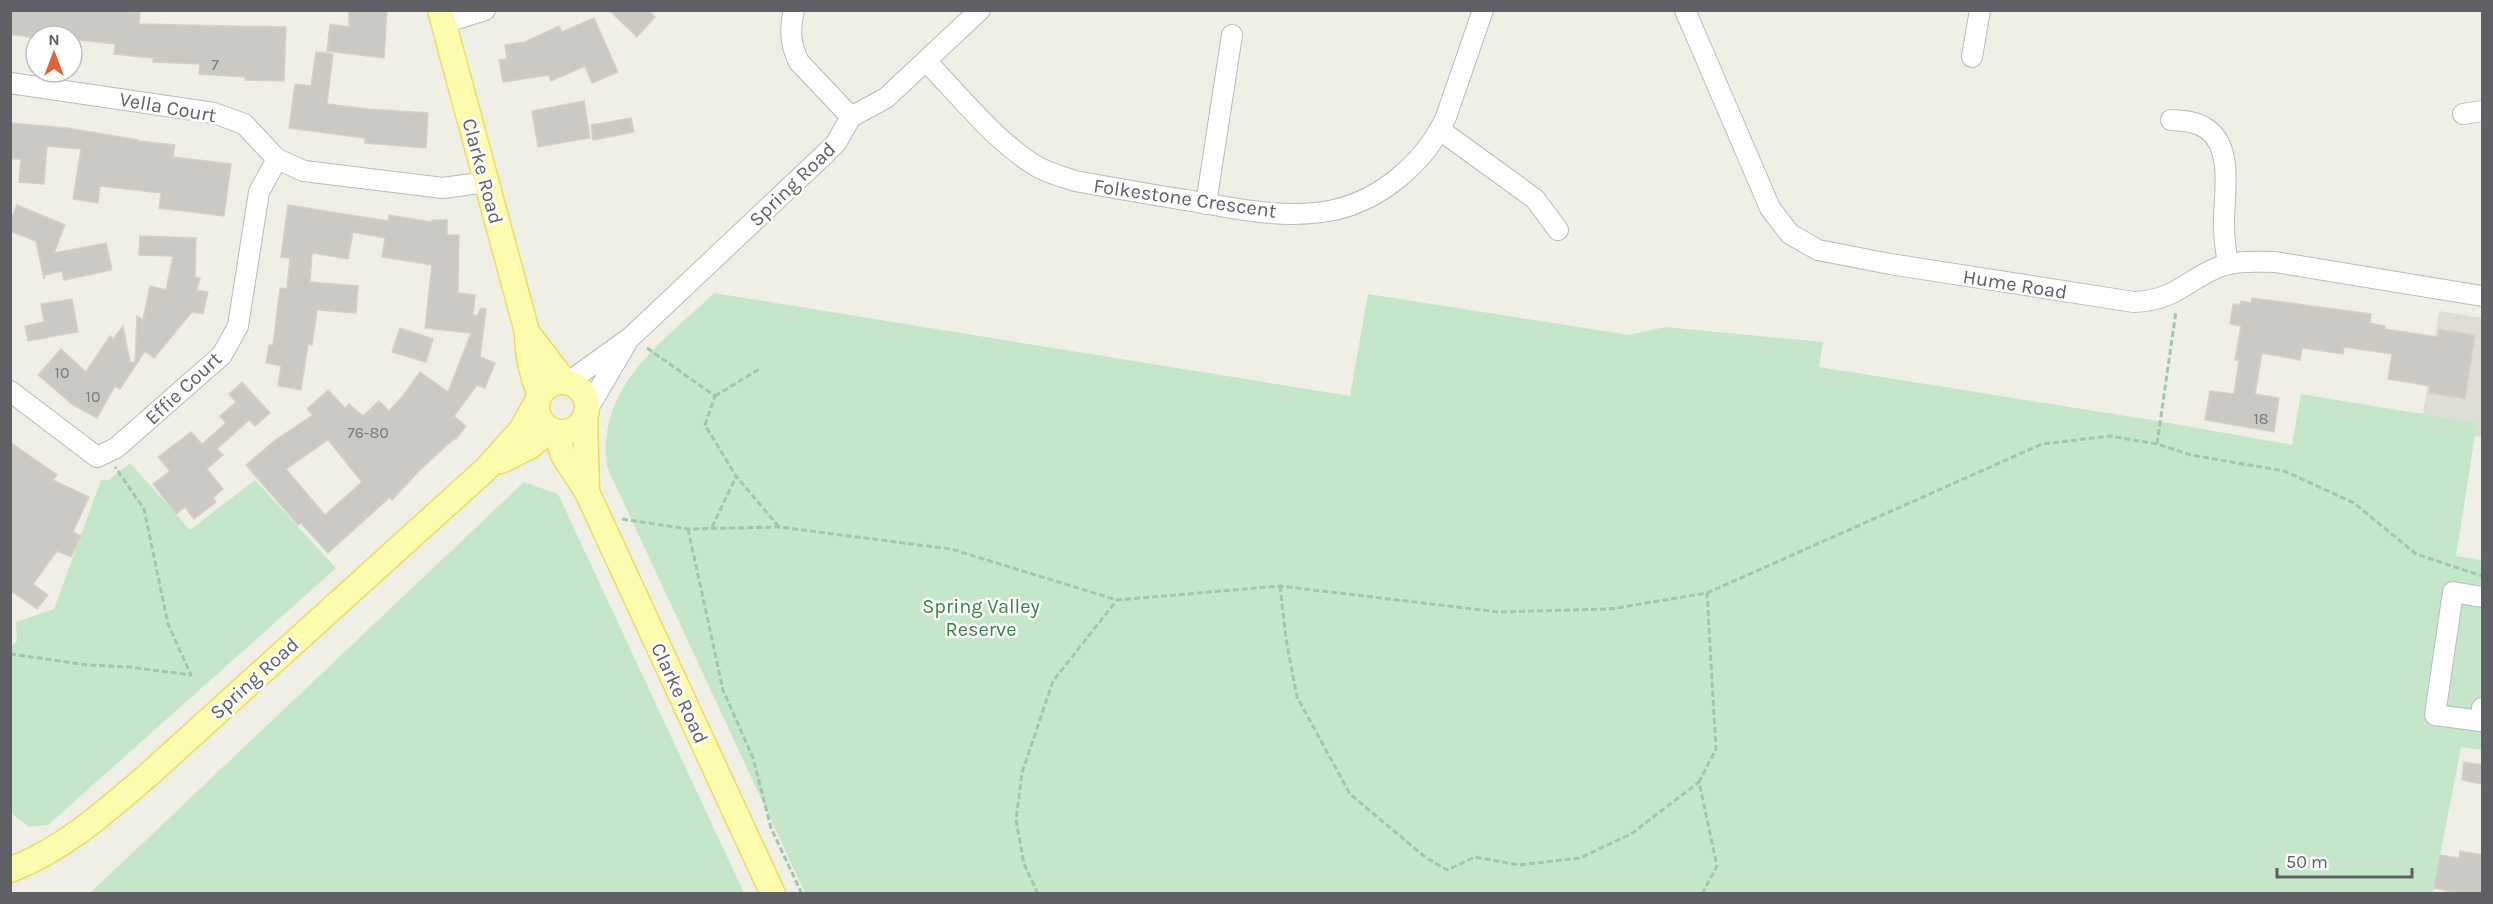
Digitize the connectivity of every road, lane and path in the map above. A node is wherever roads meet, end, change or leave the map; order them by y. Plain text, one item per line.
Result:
1 (484, 10) edge
2 (794, 10) edge
3 (980, 10) edge
4 (1483, 10) edge
5 (1685, 10) edge
6 (1980, 10) edge
7 (442, 17) edge
8 (1233, 35) dead end
9 (1972, 57) dead end
10 (926, 61) junction
11 (10, 83) edge
12 (2482, 111) edge
13 (2463, 114) dead end
14 (851, 117) junction
15 (2170, 120) dead end
16 (1440, 130) junction
17 (277, 159) junction
18 (486, 182) junction
19 (1206, 204) junction
20 (1558, 230) dead end
21 (2228, 264) junction
22 (2179, 291) junction
23 (2482, 296) edge
24 (527, 332) junction
25 (631, 337) junction
26 (761, 368) dead end
27 (566, 382) junction
28 (10, 391) edge
29 (715, 396) junction
30 (539, 397) junction
31 (586, 413) junction
32 (553, 431) junction
33 (2157, 444) junction
34 (105, 453) junction
35 (486, 469) junction
36 (736, 476) junction
37 (587, 492) junction
38 (597, 514) junction
39 (712, 527) junction
40 (779, 527) junction
41 (688, 529) junction
42 (2482, 576) edge
43 (1280, 586) junction
44 (1707, 593) junction
45 (2482, 597) edge
46 (1117, 600) junction
47 (10, 654) edge
48 (2482, 708) edge
49 (1699, 782) junction
50 (10, 870) edge
51 (773, 894) edge
52 (802, 894) edge
53 (1038, 894) edge
54 (1702, 894) edge

1 - 7 street
2 - 14 street
3 - 10 street
4 - 16 street, Folkestone Crescent
5 - 22 street, Hume Road
6 - 9 street
7 - 18 main road, Clarke Road
8 - 19 street
10 - 14 street
10 - 19 street, Folkestone Crescent
11 - 17 street, Vella Court
12 - 13 street
14 - 25 street, Spring Road
15 - 21 street
16 - 19 street, Folkestone Crescent
16 - 20 street
17 - 18 street, Vella Court
17 - 34 street, Effie Court
18 - 24 main road, Clarke Road
21 - 22 street, Hume Road
21 - 23 street, Hume Road
22 - 33 path
24 - 27 main road, Clarke Road
24 - 30 main road, Clarke Road
25 - 27 street, Spring Road
25 - 29 path
25 - 31 street, Spring Road
26 - 29 path
27 - 30 main road
27 - 31 main road
28 - 34 street
29 - 36 path
30 - 32 main road
30 - 35 main road, Spring Road
31 - 32 main road
31 - 37 main road, Clarke Road
32 - 35 main road, Spring Road
32 - 37 main road, Clarke Road
33 - 42 path
33 - 44 path
34 - 47 path
35 - 50 main road, Spring Road
36 - 39 path
36 - 40 path
37 - 38 main road, Clarke Road
38 - 41 path
38 - 51 main road, Clarke Road
39 - 40 path
39 - 41 path
40 - 46 path
41 - 52 path
43 - 44 path
43 - 46 path
43 - 49 path
44 - 49 path
45 - 48 street
46 - 53 path
49 - 54 path

